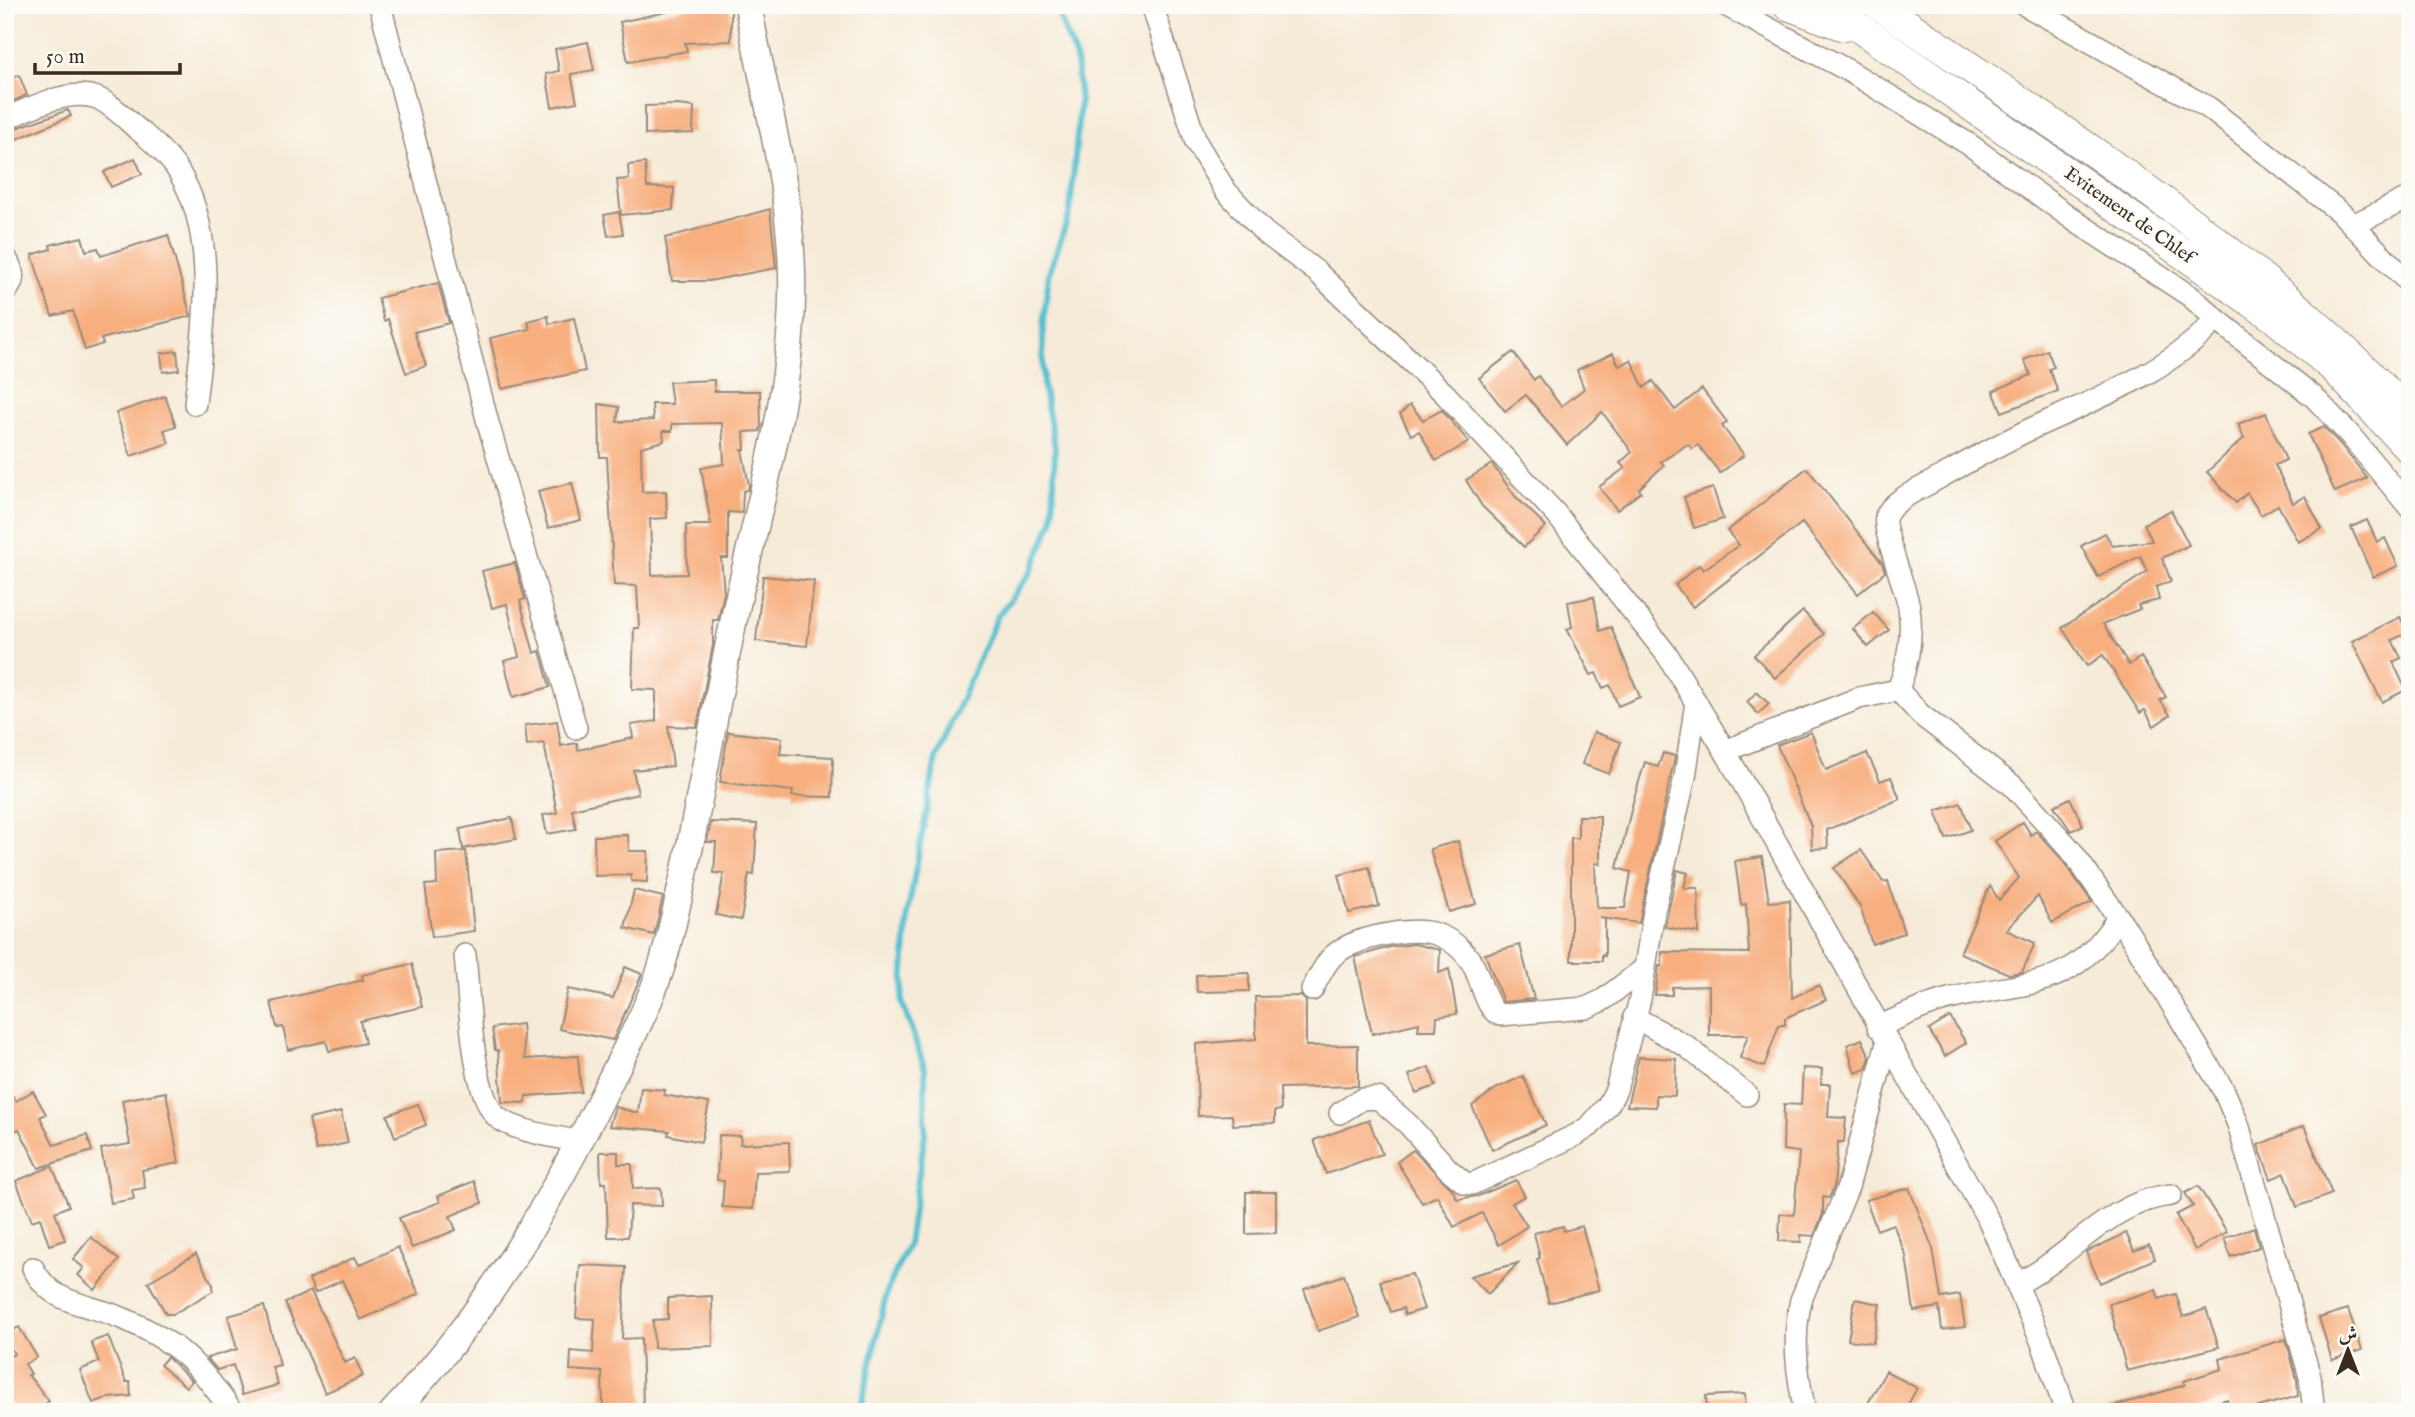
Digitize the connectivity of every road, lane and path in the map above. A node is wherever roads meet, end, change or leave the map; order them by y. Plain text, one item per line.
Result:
1 (380, 5) edge
2 (748, 5) edge
3 (1152, 5) edge
4 (1725, 5) edge
5 (1788, 5) edge
6 (1827, 5) edge
7 (1879, 5) edge
8 (2025, 5) edge
9 (1875, 38) junction
10 (5, 119) edge
11 (2410, 197) edge
12 (2353, 225) junction
13 (5, 256) edge
14 (2410, 284) edge
15 (5, 292) edge
16 (2216, 319) junction
17 (195, 404) dead end
18 (2410, 416) edge
19 (2410, 449) edge
20 (2410, 508) edge
21 (1898, 690) junction
22 (1696, 702) junction
23 (576, 728) dead end
24 (1726, 751) junction
25 (2118, 917) junction
26 (466, 955) dead end
27 (1645, 968) junction
28 (1312, 990) dead end
29 (1634, 1017) junction
30 (1883, 1035) junction
31 (1747, 1095) dead end
32 (1340, 1113) dead end
33 (579, 1142) junction
34 (2171, 1195) dead end
35 (33, 1268) dead end
36 (2017, 1284) junction
37 (232, 1412) edge
38 (393, 1412) edge
39 (1805, 1412) edge
40 (2066, 1412) edge
41 (2314, 1412) edge

1 - 23 street
2 - 33 main road
3 - 22 street
4 - 16 street
5 - 9 highway
6 - 9 highway, Evitement de Chlef
7 - 18 highway, Evitement de Chlef
8 - 12 street
9 - 19 highway, Evitement de Chlef
10 - 17 street
11 - 12 street
12 - 14 street
13 - 15 street
16 - 20 street
16 - 21 street
21 - 24 street
21 - 25 street
22 - 24 street
22 - 27 street
24 - 30 street
25 - 30 street
25 - 41 street
26 - 33 street
27 - 28 street
27 - 29 street
29 - 31 street
29 - 32 street
30 - 36 street
30 - 39 street
33 - 38 main road
34 - 36 street
35 - 37 street
36 - 40 street

